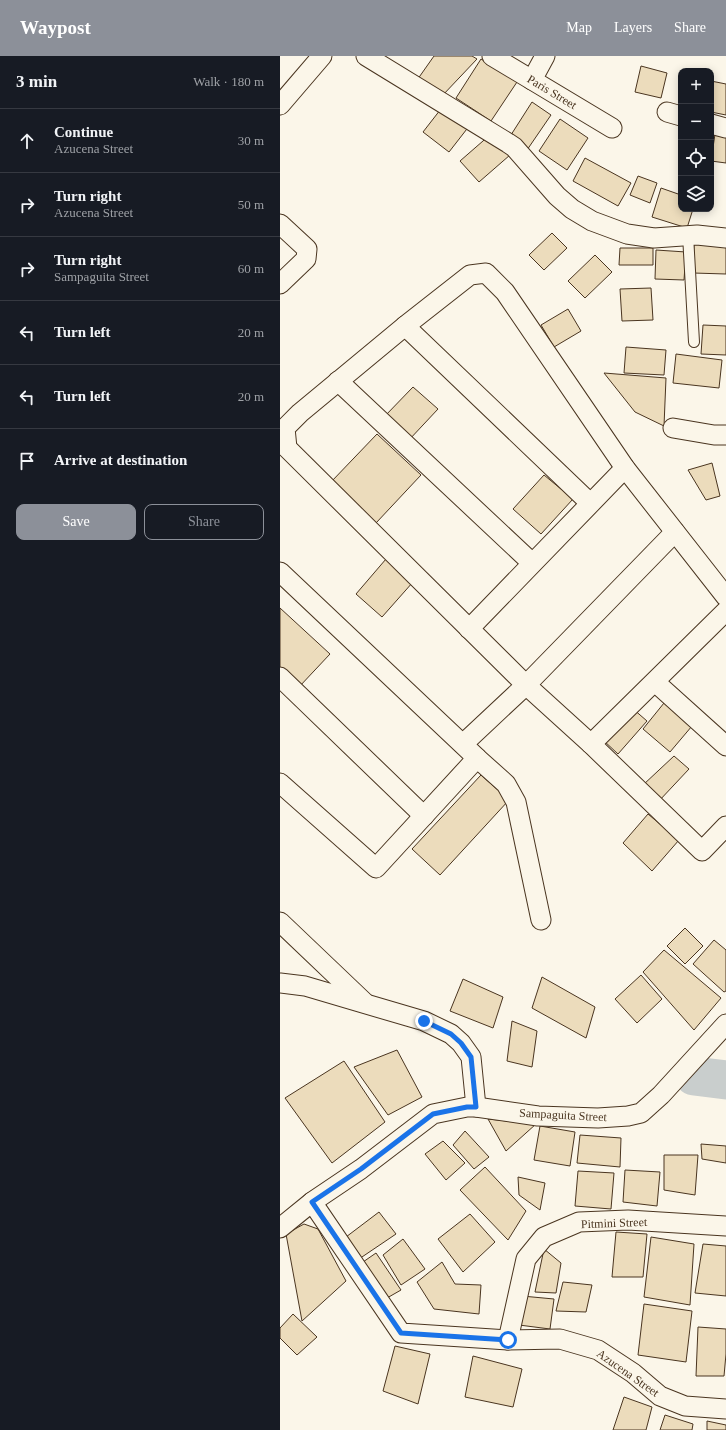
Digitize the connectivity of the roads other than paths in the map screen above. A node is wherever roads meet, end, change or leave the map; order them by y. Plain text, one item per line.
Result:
1 (322, 56) edge
2 (366, 56) edge
3 (492, 56) edge
4 (545, 56) edge
5 (532, 80) junction
6 (280, 105) edge
7 (714, 125) edge
8 (612, 128) dead end
9 (726, 128) edge
10 (280, 224) edge
11 (688, 235) junction
12 (726, 238) edge
13 (280, 284) edge
14 (404, 326) junction
15 (694, 342) dead end
16 (338, 381) junction
17 (673, 428) dead end
18 (726, 436) edge
19 (625, 468) junction
20 (590, 503) junction
21 (675, 532) junction
22 (532, 564) junction
23 (280, 572) edge
24 (726, 597) edge
25 (726, 611) edge
26 (469, 629) junction
27 (280, 677) edge
28 (655, 682) junction
29 (526, 685) junction
30 (463, 744) junction
31 (591, 744) junction
32 (726, 746) edge
33 (477, 758) junction
34 (280, 783) edge
35 (424, 816) junction
36 (726, 826) edge
37 (541, 920) dead end
38 (280, 922) edge
39 (280, 983) edge
40 (367, 1005) junction
41 (726, 1024) edge
42 (476, 1107) junction
43 (312, 1202) junction
44 (726, 1226) edge
45 (280, 1228) edge
46 (508, 1340) junction
47 (726, 1409) edge

1 - 6 street
2 - 11 street
3 - 5 street, Paris Street
4 - 5 street
5 - 8 street, Paris Street
7 - 9 street
10 - 13 street
11 - 12 street
11 - 15 lane
14 - 16 street
14 - 19 street
14 - 20 street
16 - 22 street
16 - 26 street
17 - 18 street
19 - 20 street
19 - 21 street
20 - 22 street
21 - 24 street
21 - 29 street
22 - 26 street
23 - 30 street
25 - 28 street
26 - 29 street
27 - 35 street
28 - 31 street
28 - 32 street
29 - 30 street
29 - 31 street
30 - 33 street
31 - 36 street
33 - 35 street
33 - 37 street
34 - 35 street
38 - 40 street
39 - 40 street
40 - 42 street
41 - 42 street, Sampaguita Street
42 - 43 street, Sampaguita Street
43 - 45 street, Sampaguita Street
43 - 46 street, Azucena Street
44 - 46 street, Pitmini Street
46 - 47 street, Azucena Street

